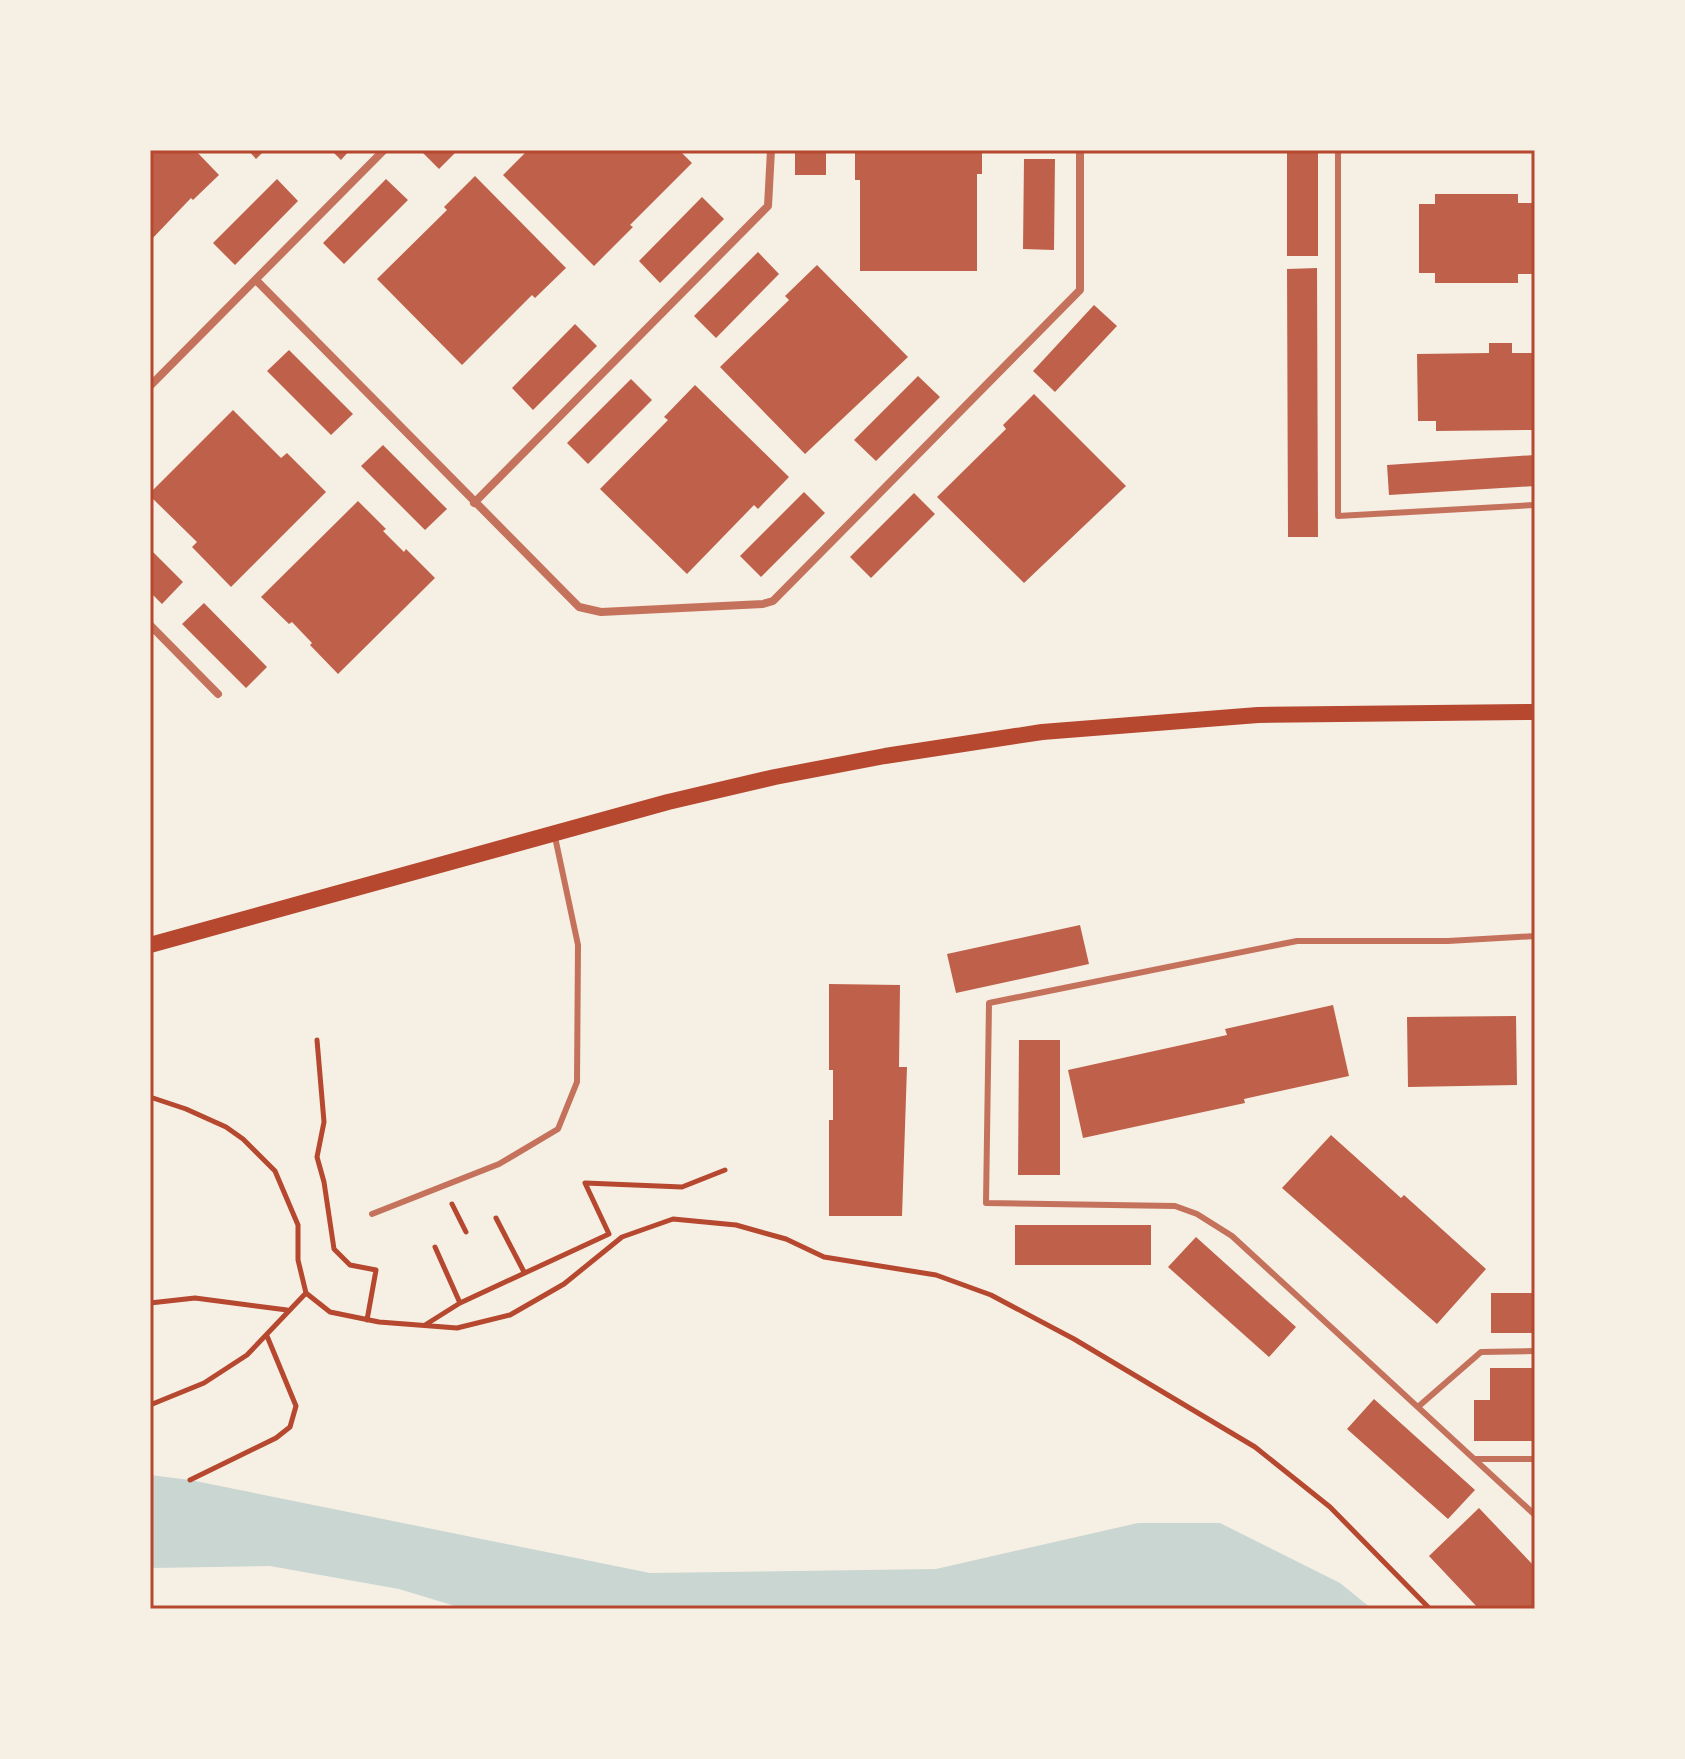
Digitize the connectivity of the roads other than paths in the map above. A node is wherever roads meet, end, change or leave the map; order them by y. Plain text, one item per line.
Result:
1 (384, 150) edge
2 (771, 150) edge
3 (1080, 150) edge
4 (1338, 150) edge
5 (256, 280) junction
6 (150, 386) edge
7 (474, 503) junction
8 (1535, 505) edge
9 (150, 625) edge
10 (218, 694) dead end
11 (1535, 712) edge
12 (554, 833) junction
13 (1535, 936) edge
14 (150, 945) edge
15 (372, 1214) dead end
16 (1535, 1351) edge
17 (1419, 1406) junction
18 (1474, 1459) junction
19 (1535, 1459) edge
20 (1535, 1515) edge

1 - 5 street
2 - 7 street
3 - 7 street
4 - 8 lane
5 - 6 street
5 - 7 street
9 - 10 street
11 - 12 main road
12 - 14 main road
12 - 15 lane
13 - 17 lane
16 - 17 lane
17 - 18 lane
18 - 19 lane
18 - 20 lane

